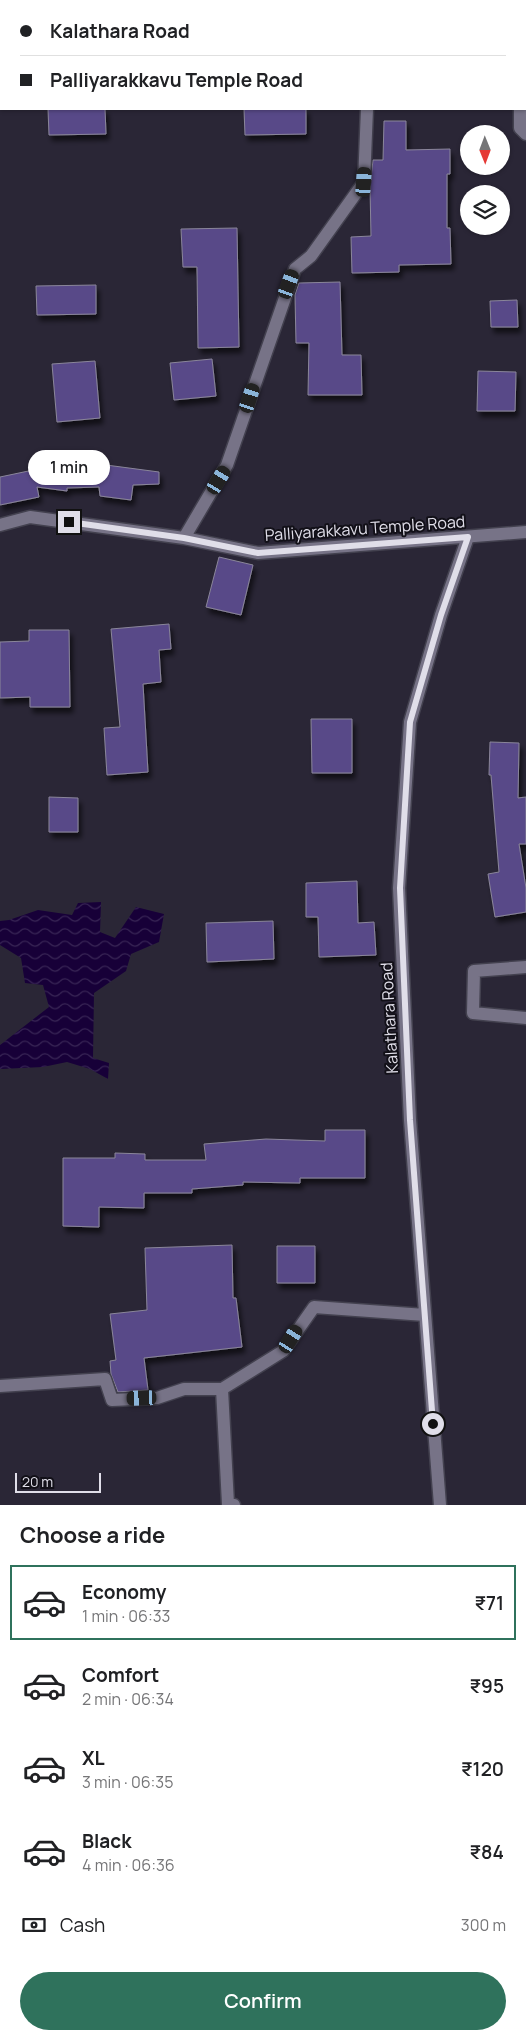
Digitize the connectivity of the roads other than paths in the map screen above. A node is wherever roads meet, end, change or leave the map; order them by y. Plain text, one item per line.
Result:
1 (367, 110) edge
2 (520, 110) edge
3 (526, 134) edge
4 (0, 525) edge
5 (526, 532) edge
6 (468, 537) junction
7 (184, 538) junction
8 (526, 967) edge
9 (526, 1018) edge
10 (425, 1315) junction
11 (0, 1386) edge
12 (222, 1389) junction
13 (234, 1505) edge
14 (440, 1505) edge

1 - 7 street
2 - 3 street
4 - 7 street, Palliyarakkavu Temple Road
5 - 6 street, Palliyarakkavu Temple Road
6 - 7 street, Palliyarakkavu Temple Road
6 - 10 street, Kalathara Road
8 - 9 street
10 - 12 street
10 - 14 street, Kalathara Road
11 - 12 street
12 - 13 street

